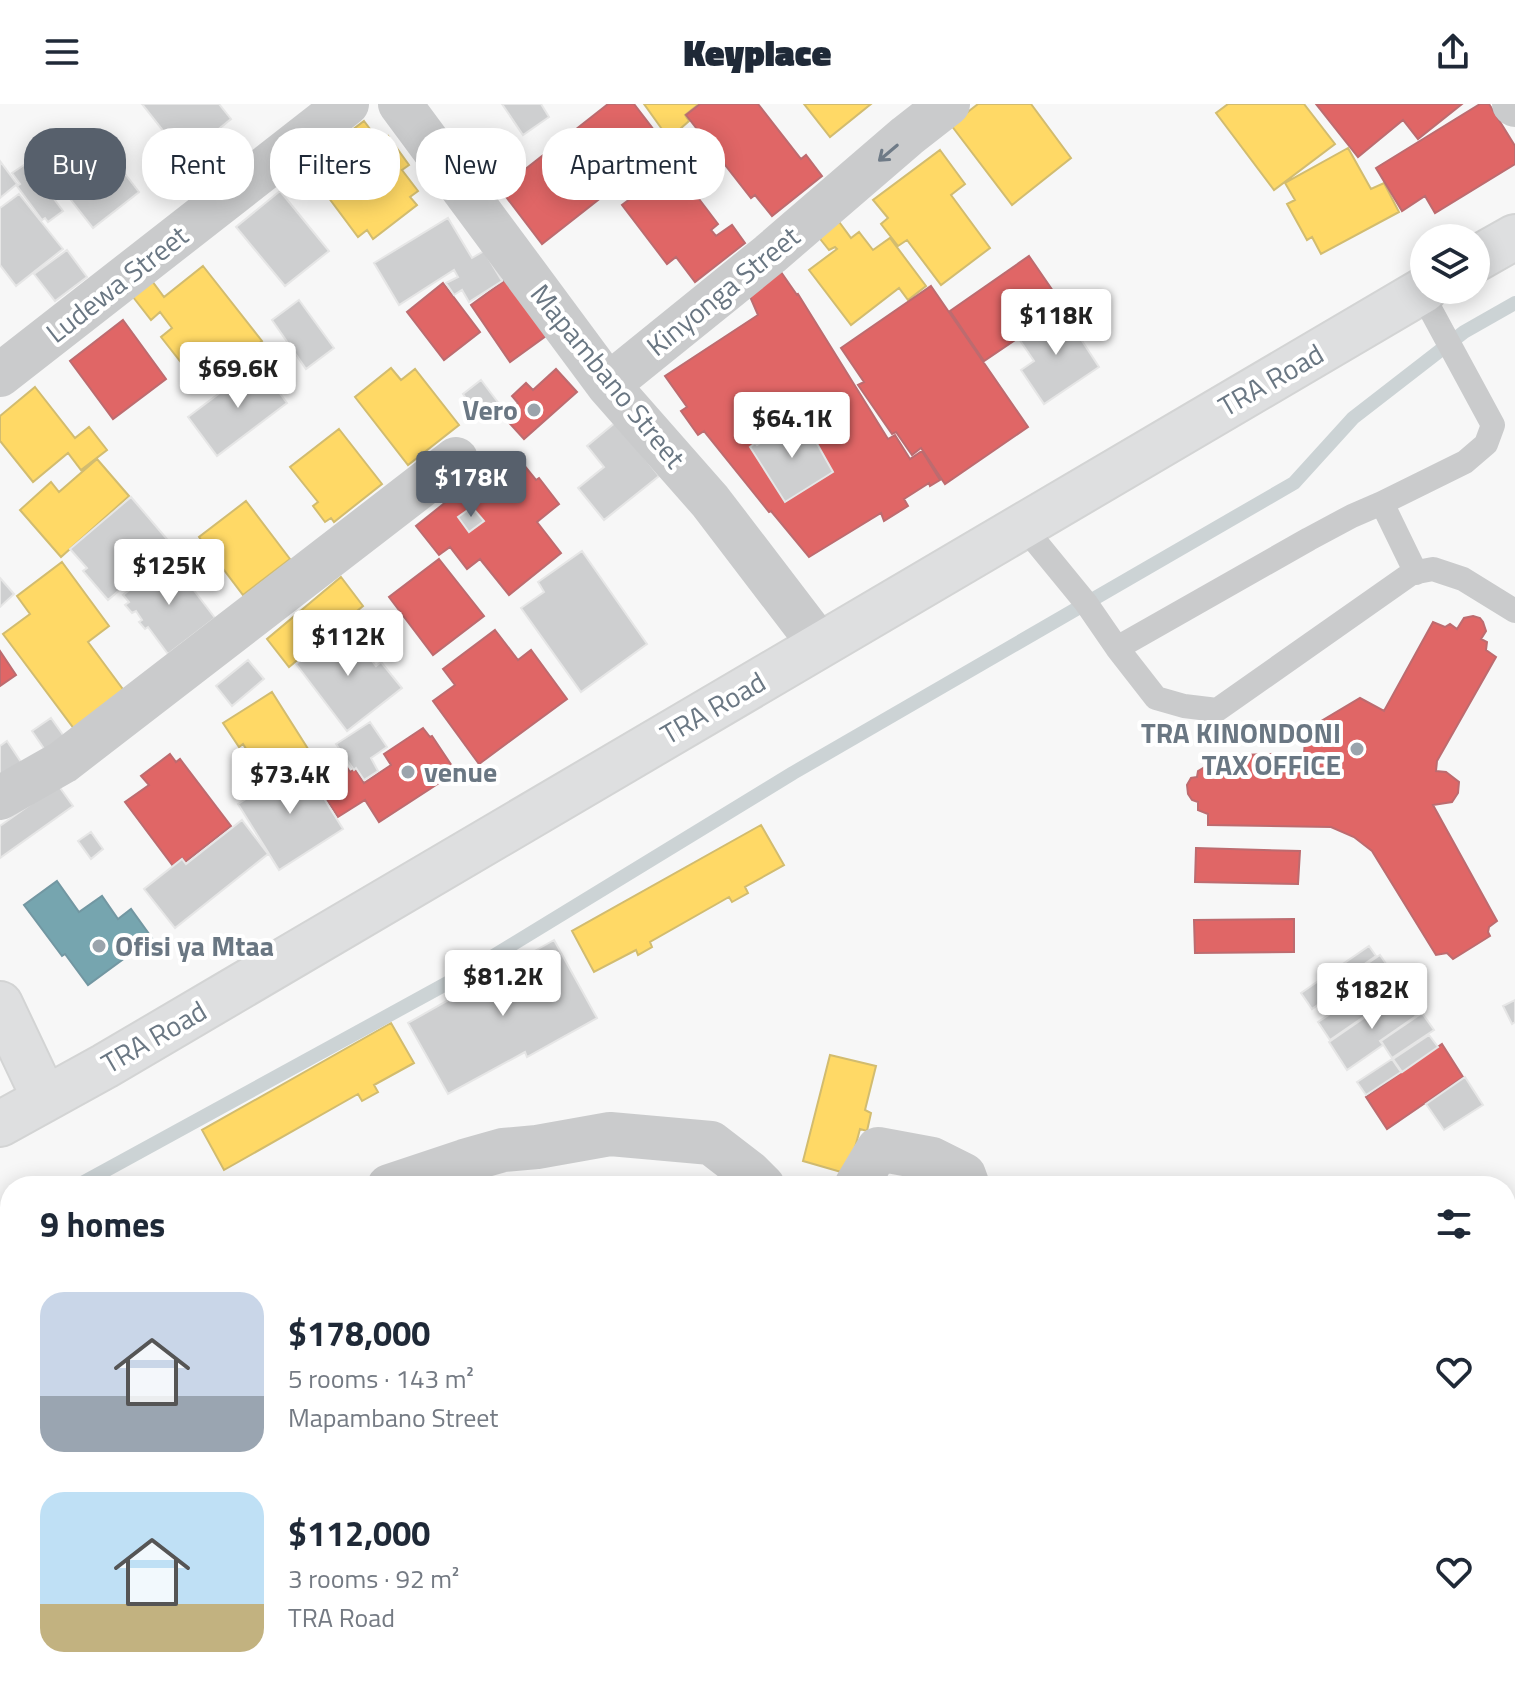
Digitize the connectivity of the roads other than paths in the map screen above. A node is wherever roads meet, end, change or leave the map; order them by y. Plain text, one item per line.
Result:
1 (347, 104) edge
2 (400, 104) edge
3 (948, 104) edge
4 (1515, 237) edge
5 (1490, 251) edge
6 (1410, 298) edge
7 (1429, 304) edge
8 (0, 375) edge
9 (608, 385) junction
10 (456, 459) dead end
11 (1382, 503) junction
12 (1023, 526) junction
13 (1416, 573) junction
14 (1515, 611) edge
15 (820, 645) junction
16 (1117, 648) junction
17 (0, 798) edge
18 (0, 1004) edge
19 (45, 1099) junction
20 (0, 1124) edge
21 (419, 1176) edge
22 (753, 1176) edge
23 (862, 1176) edge
24 (964, 1176) edge

1 - 8 street, Ludewa Street
2 - 9 street, Mapambano Street
3 -> 9 street, Kinyonga Street
4 - 5 main road
6 - 12 main road, TRA Road
7 - 11 lane
9 - 15 street, Mapambano Street
10 - 17 street
11 - 13 lane
11 - 16 lane
12 - 15 main road, TRA Road
12 - 16 lane
13 - 14 lane
13 - 16 lane
15 - 19 main road, TRA Road
18 - 19 main road
19 - 20 main road, TRA Road
21 - 22 street
23 - 24 street

